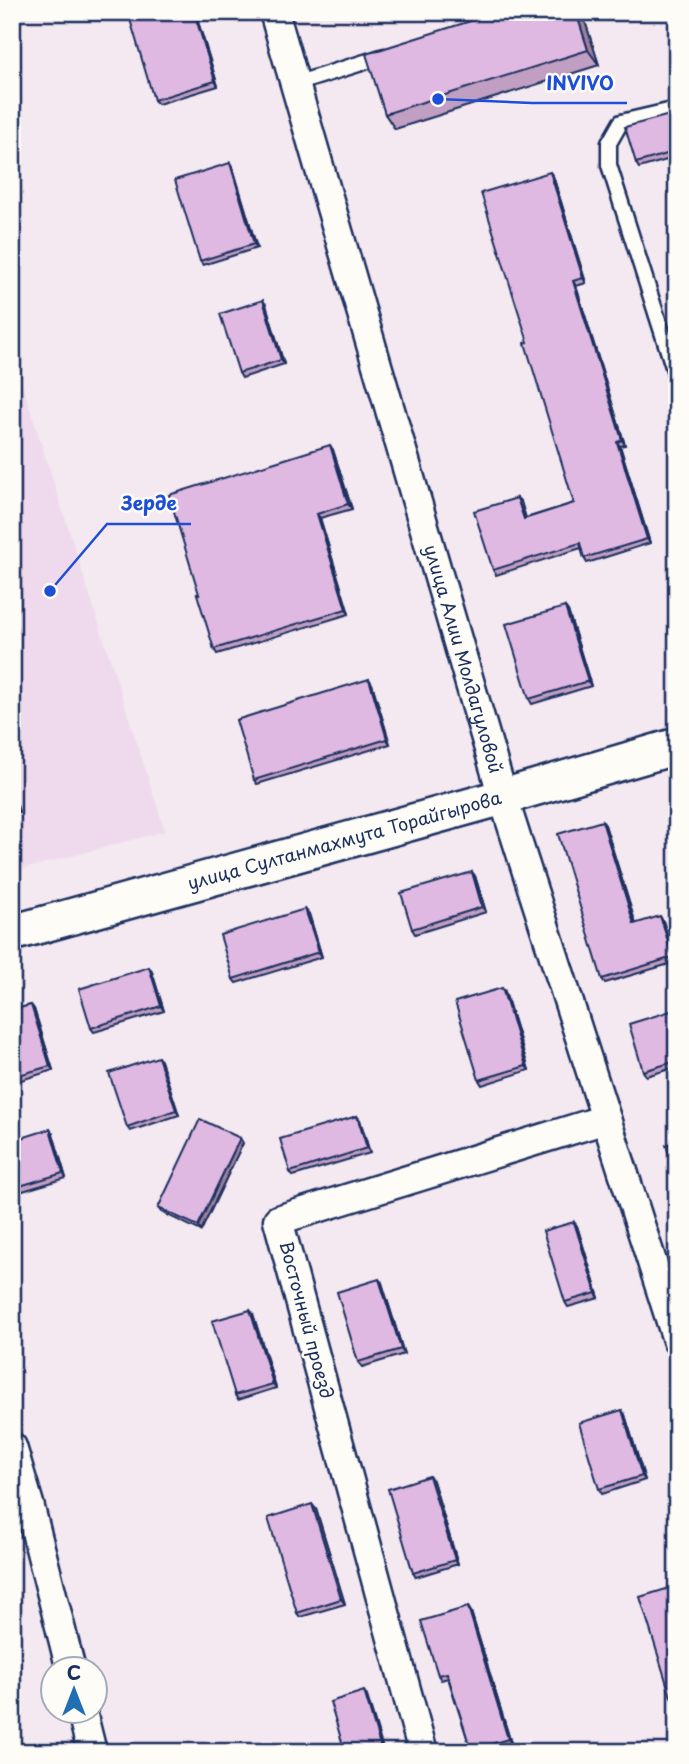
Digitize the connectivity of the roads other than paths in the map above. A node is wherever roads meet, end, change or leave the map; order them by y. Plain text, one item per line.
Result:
1 (274, 12) edge
2 (401, 51) edge
3 (295, 84) junction
4 (677, 109) edge
5 (677, 379) edge
6 (677, 746) edge
7 (503, 797) junction
8 (12, 933) edge
9 (606, 1119) junction
10 (677, 1340) edge
11 (12, 1447) edge
12 (21, 1506) edge
13 (67, 1656) edge
14 (86, 1726) edge
15 (92, 1752) edge
16 (423, 1752) edge

1 - 3 street, улица Алии Молдагуловой
2 - 3 lane
3 - 7 street, улица Алии Молдагуловой
4 - 5 lane
6 - 7 street, улица Султанмахмута Торайгырова
7 - 8 street, улица Султанмахмута Торайгырова
7 - 9 street, улица Алии Молдагуловой
9 - 10 street, улица Алии Молдагуловой
9 - 16 street, Восточный проезд
11 - 12 street
12 - 13 street
14 - 15 street

